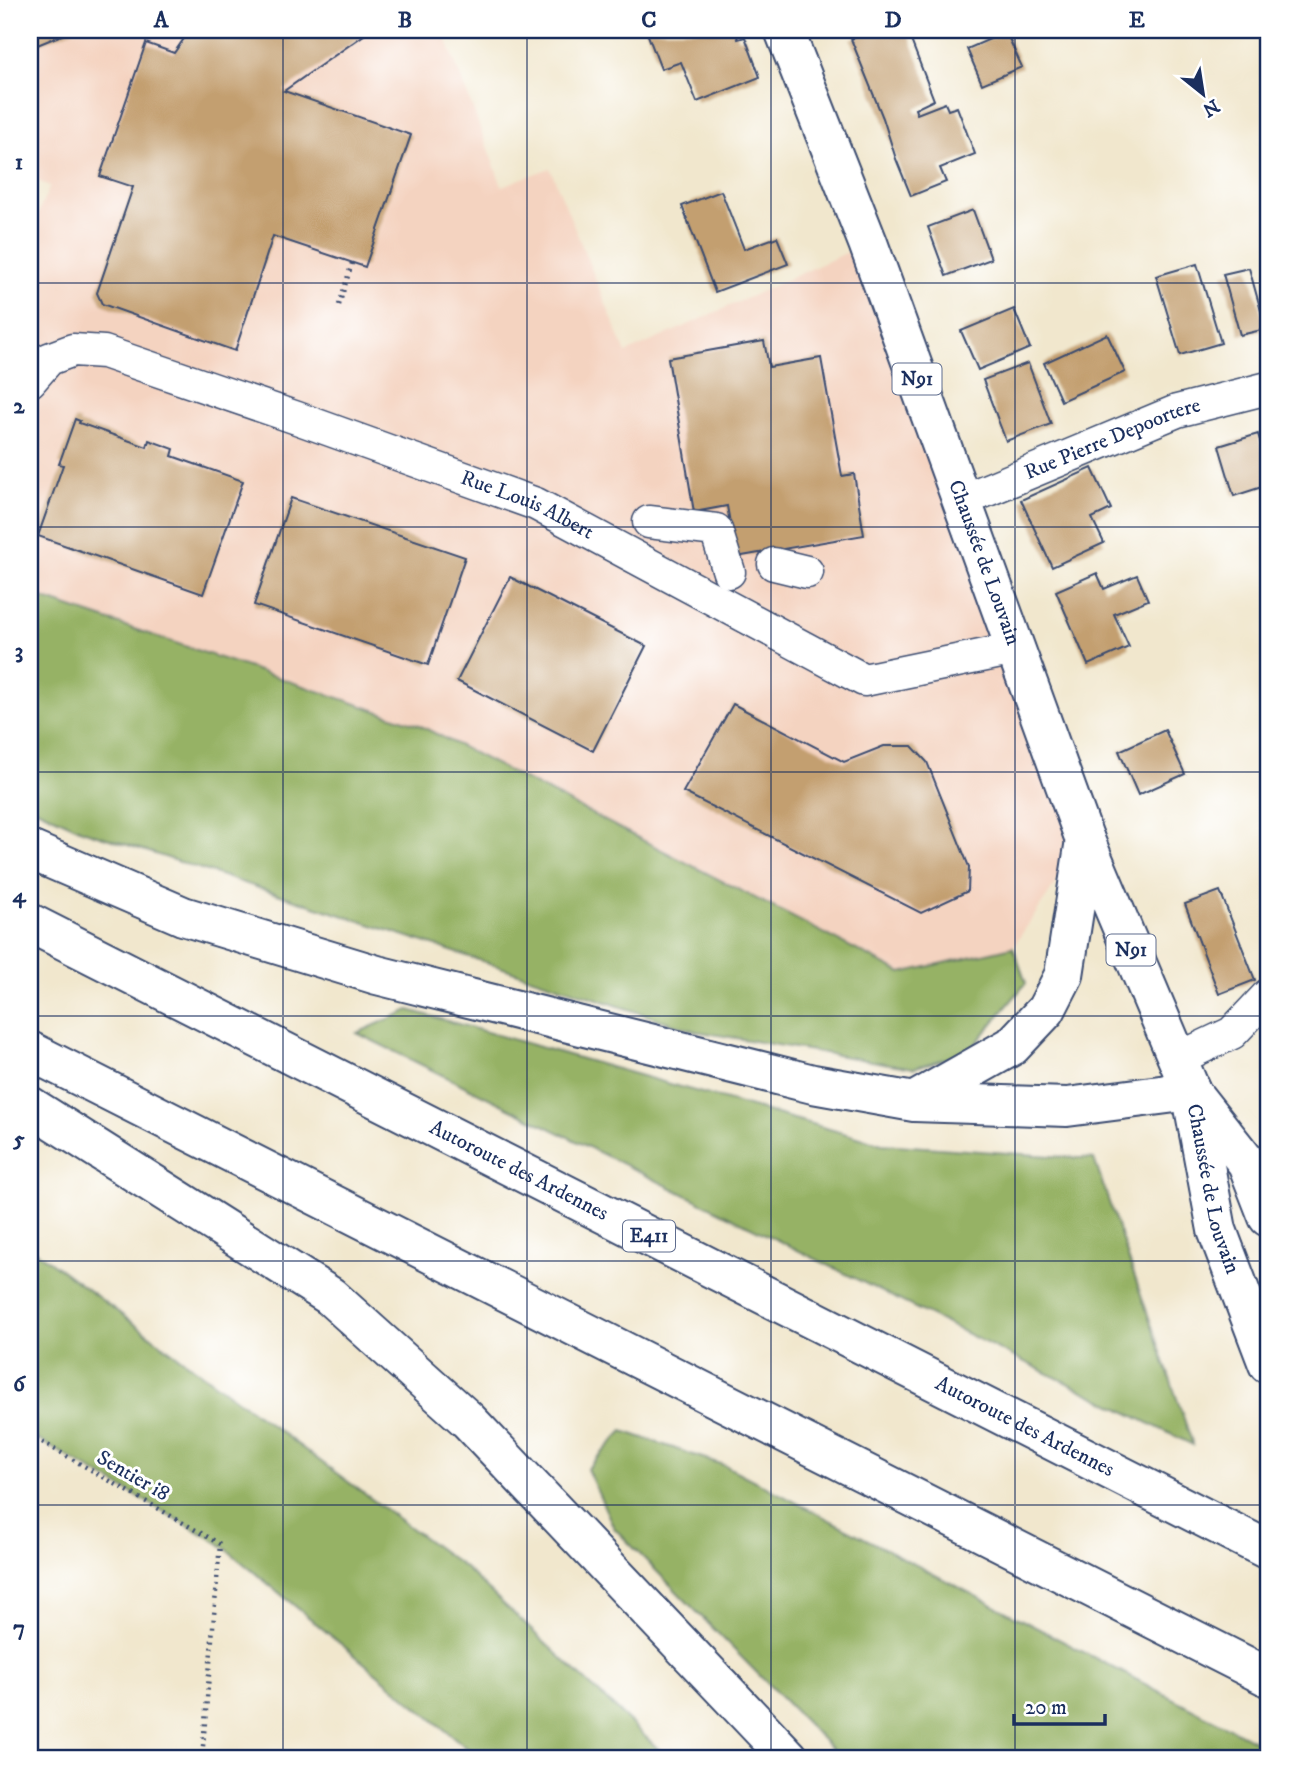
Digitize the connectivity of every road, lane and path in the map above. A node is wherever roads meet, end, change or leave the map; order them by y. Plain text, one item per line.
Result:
1 (785, 30) edge
2 (352, 263) dead end
3 (339, 305) dead end
4 (30, 381) edge
5 (1268, 388) edge
6 (961, 501) junction
7 (649, 522) dead end
8 (774, 564) dead end
9 (729, 572) dead end
10 (807, 572) dead end
11 (1015, 649) junction
12 (1085, 840) junction
13 (30, 850) edge
14 (30, 923) edge
15 (1268, 995) edge
16 (30, 1052) edge
17 (1184, 1075) junction
18 (914, 1102) junction
19 (30, 1106) edge
20 (1268, 1217) edge
21 (1268, 1364) edge
22 (30, 1435) edge
23 (1268, 1550) edge
24 (1268, 1677) edge
25 (202, 1758) edge
26 (789, 1758) edge

1 - 6 main road, Chaussée de Louvain / N91
2 - 3 path
4 - 11 street, Rue Louis Albert
5 - 6 street, Rue Pierre Depoortere
6 - 11 main road, Chaussée de Louvain / N91
7 - 9 street
8 - 10 street
11 - 12 main road, Chaussée de Louvain / N91
12 - 17 main road, Chaussée de Louvain / N91
12 - 18 main road
13 - 18 main road
14 - 23 main road, Autoroute des Ardennes / E411
15 - 17 street
16 - 24 main road
17 - 18 main road
17 - 20 main road, Chaussée de Louvain / N91
17 - 21 main road, Chaussée de Louvain / N91
19 - 26 main road
22 - 25 path, Sentier i8

